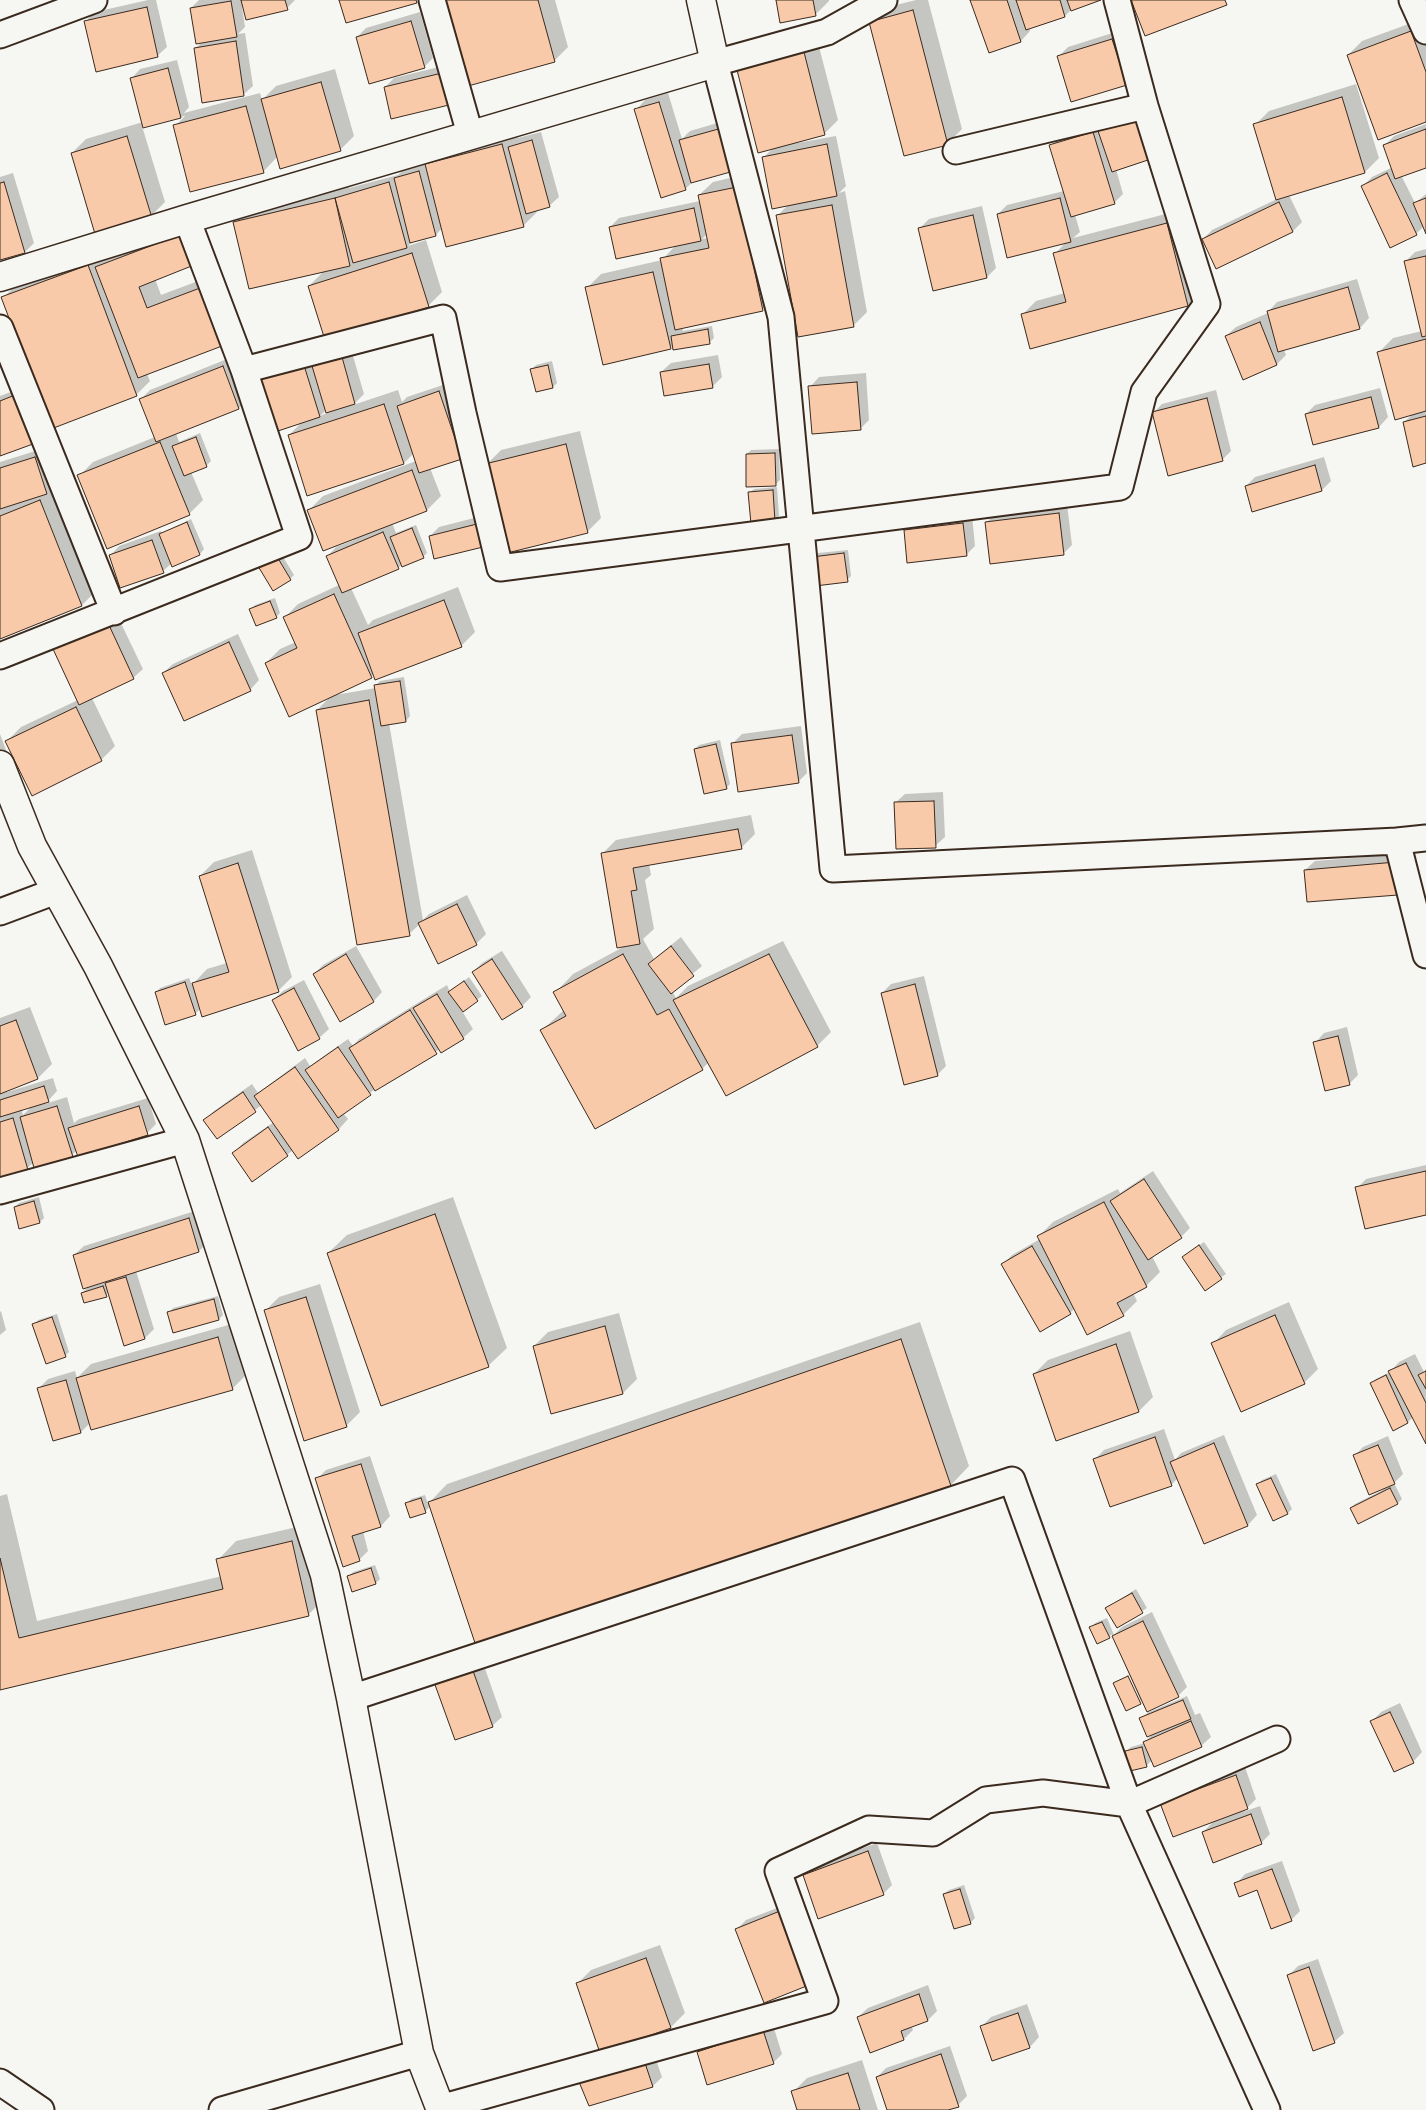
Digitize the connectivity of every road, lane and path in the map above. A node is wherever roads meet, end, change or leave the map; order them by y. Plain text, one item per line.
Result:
1 (94, 0) edge
2 (432, 0) edge
3 (701, 0) edge
4 (884, 0) edge
5 (1117, 0) edge
6 (1412, 0) edge
7 (1426, 31) edge
8 (0, 35) edge
9 (715, 62) junction
10 (1145, 106) junction
11 (470, 134) junction
12 (956, 151) dead end
13 (187, 219) junction
14 (0, 277) edge
15 (0, 328) edge
16 (244, 370) junction
17 (801, 528) junction
18 (114, 612) junction
19 (0, 656) edge
20 (0, 765) edge
21 (1426, 838) edge
22 (1397, 841) junction
23 (56, 891) junction
24 (0, 912) edge
25 (1426, 955) edge
26 (185, 1140) junction
27 (2, 1184) edge
28 (351, 1698) junction
29 (1277, 1739) dead end
30 (1129, 1804) junction
31 (419, 2053) junction
32 (0, 2082) edge
33 (440, 2109) edge
34 (41, 2110) edge
35 (222, 2110) edge
36 (1267, 2110) edge

1 - 8 street
2 - 11 street
3 - 9 street
4 - 9 street
5 - 10 street
6 - 7 street
9 - 11 street
9 - 17 street
10 - 12 street
10 - 17 street
11 - 13 street
13 - 14 street
13 - 16 street
15 - 18 street
16 - 17 street
16 - 18 street
17 - 22 street
18 - 19 street
20 - 23 street
21 - 22 street
22 - 25 street
23 - 24 street
23 - 26 street
26 - 27 street
26 - 28 street
28 - 30 street
28 - 31 street
29 - 30 street
30 - 33 street
30 - 36 street
31 - 33 street
31 - 35 street
32 - 34 street

